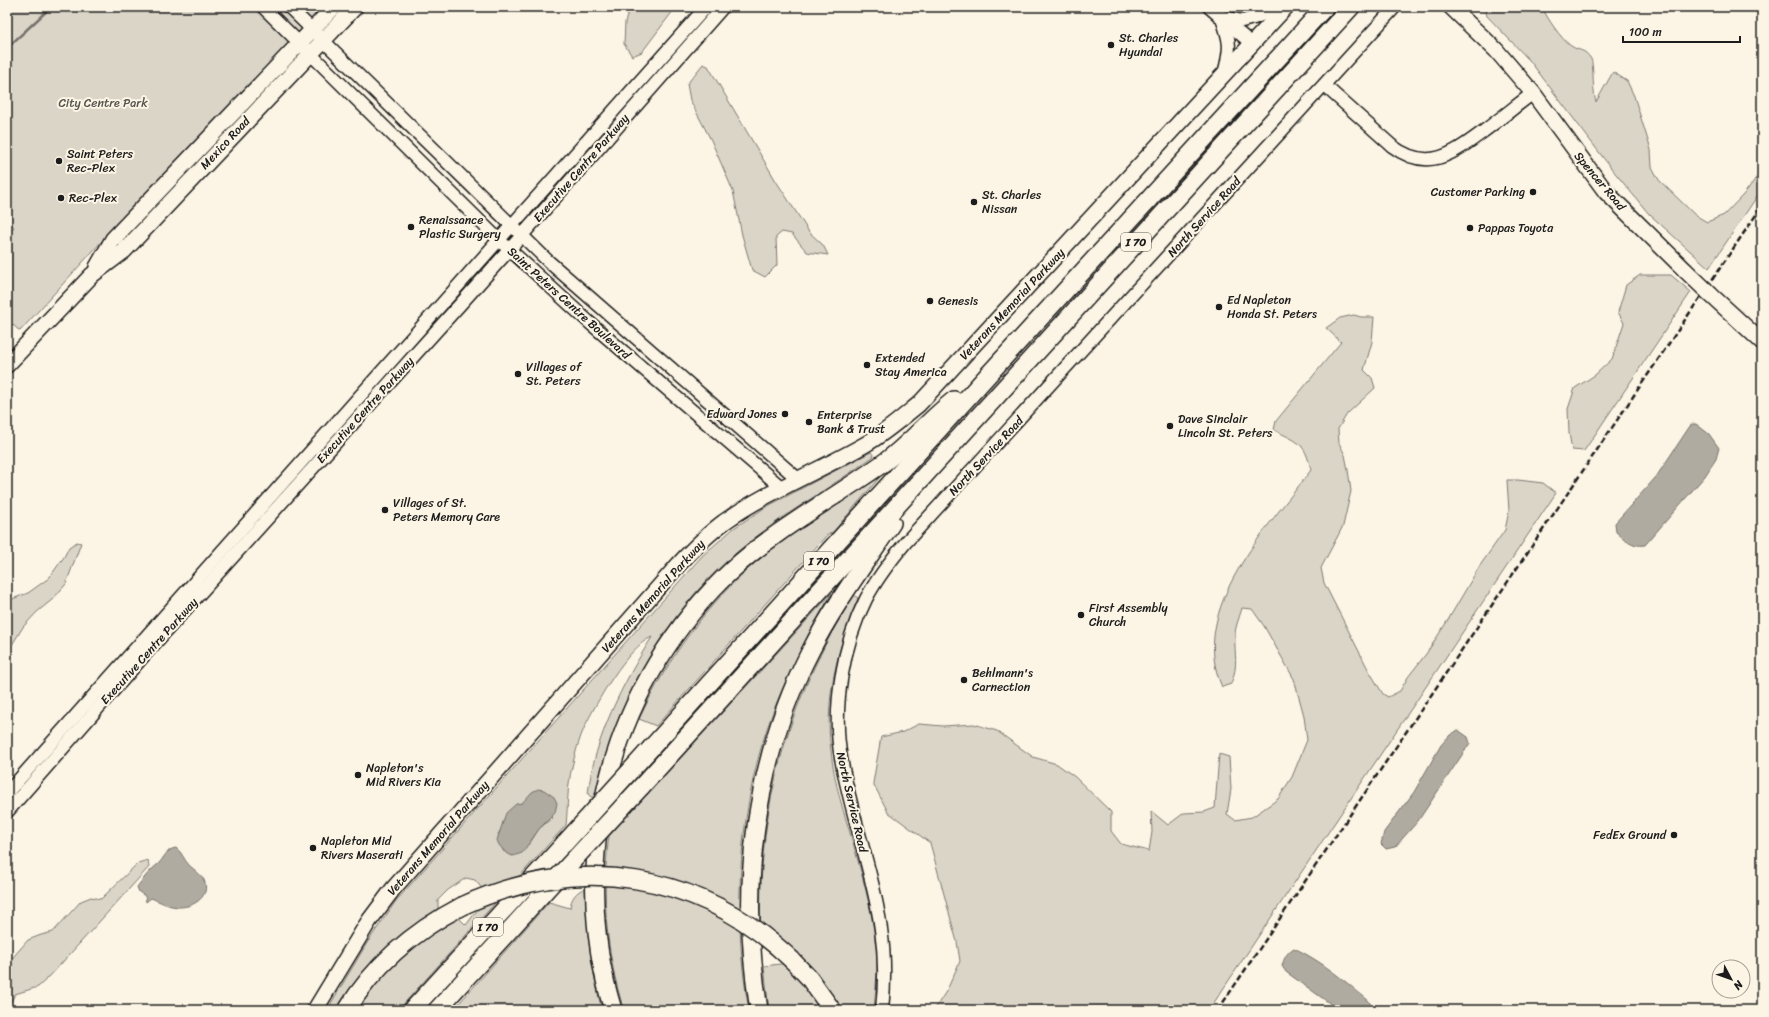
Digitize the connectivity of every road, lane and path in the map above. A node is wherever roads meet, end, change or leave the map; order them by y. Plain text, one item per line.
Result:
1 (263, 7) edge
2 (289, 7) edge
3 (334, 7) edge
4 (355, 7) edge
5 (706, 7) edge
6 (723, 7) edge
7 (1209, 7) edge
8 (1280, 7) edge
9 (1286, 7) edge
10 (1325, 7) edge
11 (1351, 7) edge
12 (1395, 7) edge
13 (1453, 9) edge
14 (1221, 16) junction
15 (312, 29) junction
16 (323, 40) junction
17 (299, 42) junction
18 (1252, 44) junction
19 (310, 53) junction
20 (1224, 74) junction
21 (1324, 85) junction
22 (1533, 93) junction
23 (511, 226) junction
24 (521, 236) junction
25 (499, 240) junction
26 (510, 249) junction
27 (92, 275) junction
28 (1762, 342) edge
29 (7, 365) edge
30 (988, 375) junction
31 (922, 478) junction
32 (798, 479) junction
33 (781, 488) junction
34 (7, 793) edge
35 (9, 806) edge
36 (315, 1010) edge
37 (346, 1010) edge
38 (412, 1010) edge
39 (437, 1010) edge
40 (613, 1010) edge
41 (759, 1010) edge
42 (832, 1010) edge
43 (882, 1010) edge

1 - 17 street, Saint Peters Centre Boulevard
2 - 15 street, Saint Peters Centre Boulevard
3 - 15 main road, Mexico Road
4 - 16 main road, Mexico Road
5 - 23 street, Executive Centre Parkway
6 - 24 street, Executive Centre Parkway
7 - 14 street
8 - 14 street
9 - 18 main road, Veterans Memorial Parkway
10 - 30 highway, I 70
11 - 31 highway, I 70
12 - 21 street, North Service Road
13 - 22 main road, Spencer Road
14 - 18 street
14 - 20 street
15 - 16 street, Saint Peters Centre Boulevard
15 - 17 main road, Mexico Road
16 - 19 main road, Mexico Road
16 - 23 street, Saint Peters Centre Boulevard
17 - 19 street, Saint Peters Centre Boulevard
17 - 27 main road, Mexico Road
18 - 20 main road, Veterans Memorial Parkway
19 - 25 street, Saint Peters Centre Boulevard
19 - 27 main road, Mexico Road
20 - 32 main road, Veterans Memorial Parkway
21 - 22 street
21 - 43 street, North Service Road
22 - 28 main road, Spencer Road, bridge
23 - 24 street, Saint Peters Centre Boulevard
23 - 25 street, Executive Centre Parkway
24 - 26 street, Executive Centre Parkway
24 - 32 street, Saint Peters Centre Boulevard
25 - 26 street, Saint Peters Centre Boulevard
25 - 34 street, Executive Centre Parkway
26 - 33 street, Saint Peters Centre Boulevard
26 - 35 street, Executive Centre Parkway
27 - 29 main road, Mexico Road
30 - 38 highway, I 70, bridge
30 - 40 highway
31 - 39 highway, I 70, bridge
31 - 41 highway
32 - 33 main road, Veterans Memorial Parkway
33 - 36 main road, Veterans Memorial Parkway
37 - 42 highway, bridge

